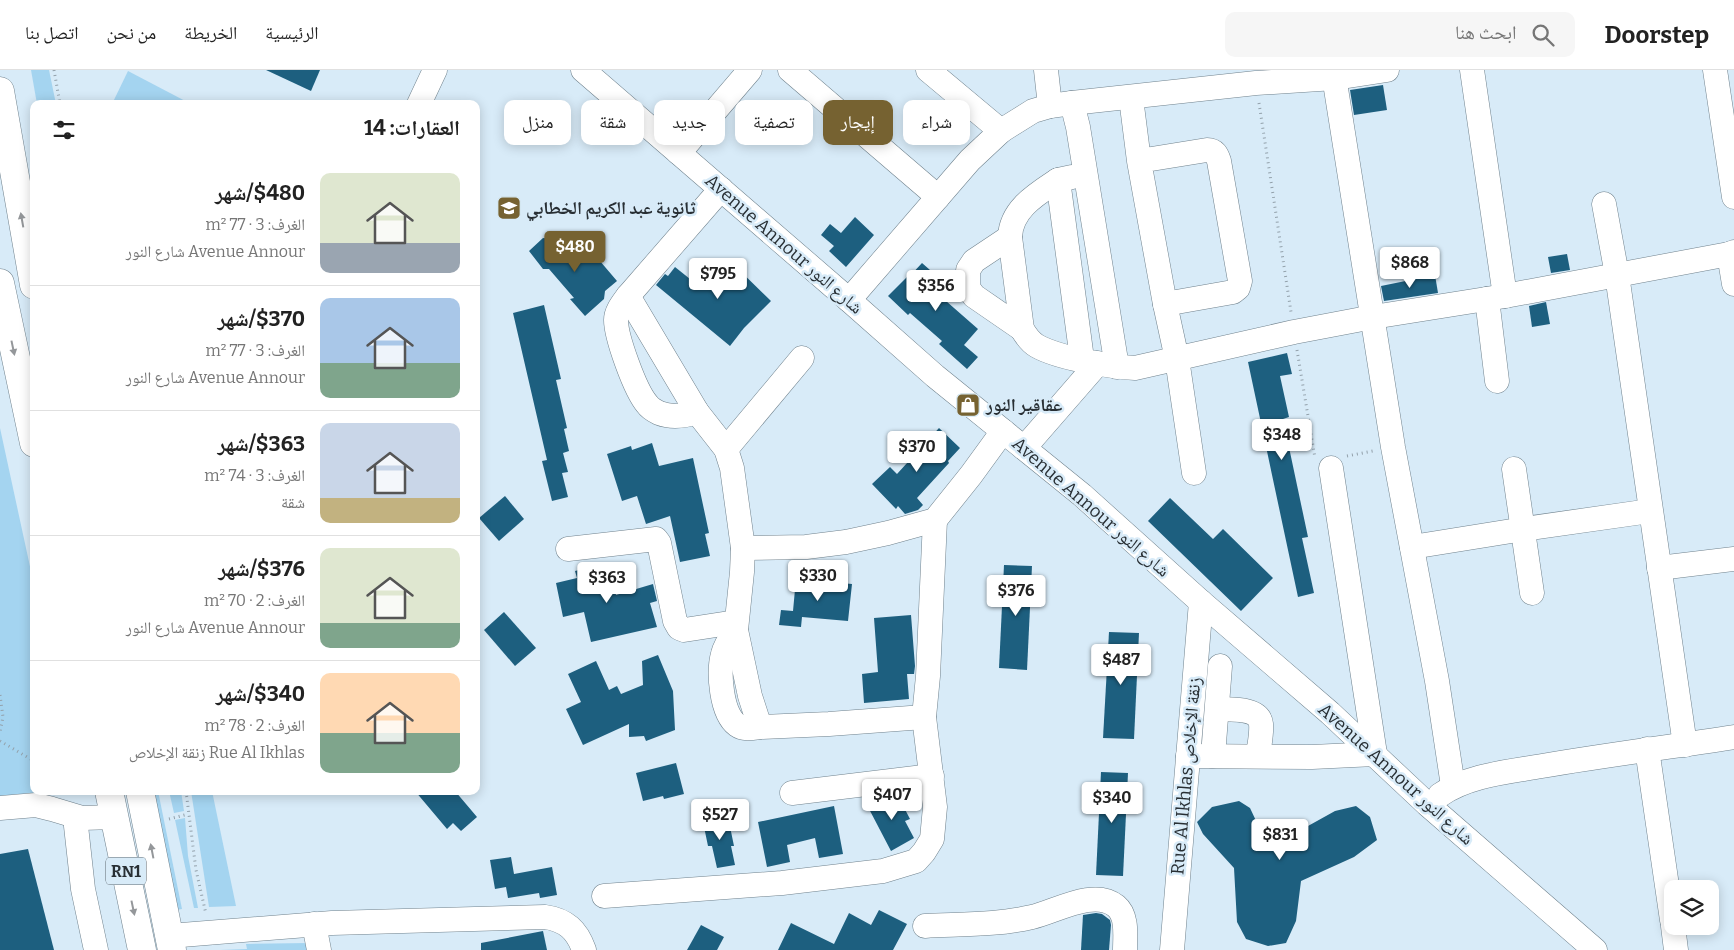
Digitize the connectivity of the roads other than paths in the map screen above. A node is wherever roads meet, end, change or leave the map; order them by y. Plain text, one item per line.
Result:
1 (435, 70) edge
2 (583, 70) edge
3 (750, 70) edge
4 (790, 70) edge
5 (928, 70) edge
6 (1046, 70) edge
7 (1387, 70) edge
8 (1472, 70) edge
9 (1715, 70) edge
10 (1334, 74) edge
11 (1255, 76) edge
12 (0, 91) edge
13 (1131, 98) junction
14 (421, 100) edge
15 (1061, 104) junction
16 (1001, 131) junction
17 (679, 153) junction
18 (1139, 161) junction
19 (1086, 173) junction
20 (1058, 180) junction
21 (721, 189) junction
22 (938, 197) junction
23 (1734, 197) edge
24 (1604, 204) dead end
25 (1010, 237) junction
26 (1732, 253) edge
27 (30, 262) edge
28 (1616, 275) junction
29 (0, 283) edge
30 (1734, 284) edge
31 (628, 296) junction
32 (1496, 298) junction
33 (849, 300) junction
34 (1165, 304) junction
35 (1373, 317) junction
36 (1022, 329) junction
37 (802, 358) dead end
38 (1177, 359) junction
39 (1099, 363) junction
40 (1497, 381) dead end
41 (697, 412) junction
42 (30, 424) edge
43 (1003, 431) junction
44 (1024, 448) junction
45 (726, 449) junction
46 (1331, 462) road end
47 (1514, 469) dead end
48 (1194, 473) dead end
49 (1650, 511) junction
50 (935, 520) junction
51 (1524, 529) junction
52 (1412, 547) junction
53 (743, 548) junction
54 (568, 549) dead end
55 (1734, 559) edge
56 (1659, 568) junction
57 (1532, 593) dead end
58 (1201, 602) junction
59 (736, 626) junction
60 (1220, 666) dead end
61 (1217, 710) junction
62 (924, 717) junction
63 (1734, 737) edge
64 (1685, 745) junction
65 (1647, 749) junction
66 (1375, 754) junction
67 (1188, 756) junction
68 (1213, 756) junction
69 (1258, 756) junction
70 (932, 776) junction
71 (1452, 786) junction
72 (792, 794) dead end
73 (141, 795) edge
74 (112, 804) edge
75 (1427, 804) junction
76 (0, 808) edge
77 (75, 817) junction
78 (1666, 880) edge
79 (604, 896) dead end
80 (314, 924) junction
81 (925, 926) dead end
82 (1674, 935) edge
83 (171, 943) edge
84 (1584, 945) edge
85 (96, 950) edge
86 (142, 950) edge
87 (318, 950) edge
88 (584, 950) edge
89 (1124, 950) edge
90 (1172, 950) edge
91 (1676, 950) edge

1 - 14 street
2 - 17 street, Avenue Annour شارع النور
3 - 17 street
4 - 22 street
5 - 16 street
6 - 15 street
7 - 10 street
8 - 32 street
9 - 23 street
10 - 11 street
10 - 35 street
11 - 13 street
27 -> 12 main road
13 - 15 street
13 - 18 street
15 - 16 street
15 - 19 street
16 - 22 street
17 - 21 street, Avenue Annour شارع النور
18 - 34 street
18 - 34 street
19 - 20 street
19 - 39 street
20 - 25 street
20 - 39 street
21 - 31 street
21 - 33 street, Avenue Annour شارع النور
22 - 33 street
24 - 28 street
25 - 36 street
25 - 36 street
26 - 28 street
26 - 30 street
28 - 32 street
28 - 49 street
29 -> 42 main road
31 - 41 street
31 - 41 street
32 - 35 street
32 - 40 street
33 - 43 street, Avenue Annour شارع النور
34 - 38 street
35 - 38 street
35 - 52 street
36 - 39 street
37 - 45 street
38 - 39 street
38 - 48 street
39 - 44 street
41 - 45 street
43 - 44 street, Avenue Annour شارع النور
43 - 50 street
44 - 58 street, Avenue Annour شارع النور
45 - 53 street
46 - 66 street
47 - 51 street
49 - 51 street
49 - 56 street
50 - 53 street
50 - 62 street
51 - 52 street
51 - 57 street
52 - 71 street
53 - 59 street
54 - 59 street
55 - 56 street
56 - 64 street
58 - 66 street, Avenue Annour شارع النور
58 - 67 street, Rue Al Ikhlas زنقة الإخلاص
59 - 62 street
60 - 61 street
61 - 68 street
61 - 69 street
62 - 70 street
63 - 64 street
64 - 65 street
65 - 71 street
65 - 78 street
66 - 69 street
66 - 75 street, Avenue Annour شارع النور
67 - 68 street
67 - 90 street, Rue Al Ikhlas زنقة الإخلاص
68 - 69 street
70 - 72 street
70 - 79 street
71 - 75 street
83 -> 73 main road, RN1
74 - 77 street
74 -> 86 main road, RN1
75 - 84 street, Avenue Annour شارع النور
76 - 77 street
77 - 85 street
80 - 83 street
80 - 87 street
80 - 88 street
81 - 89 street
82 - 91 street

